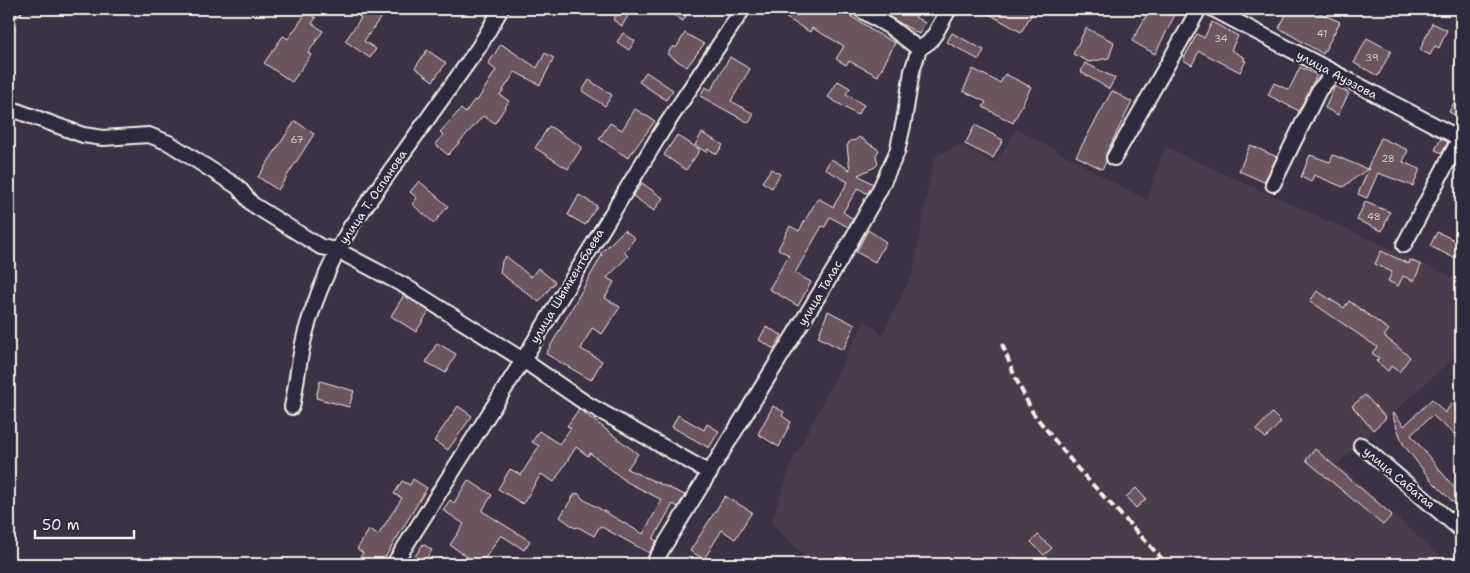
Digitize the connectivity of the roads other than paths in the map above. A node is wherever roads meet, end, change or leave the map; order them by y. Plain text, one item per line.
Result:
1 (14, 9) edge
2 (501, 9) edge
3 (743, 9) edge
4 (949, 9) edge
5 (1198, 9) edge
6 (1213, 9) edge
7 (861, 10) dead end
8 (9, 11) edge
9 (919, 49) junction
10 (1333, 74) junction
11 (9, 108) edge
12 (1461, 139) edge
13 (1114, 158) dead end
14 (1273, 184) dead end
15 (1404, 245) dead end
16 (337, 250) junction
17 (523, 360) junction
18 (292, 407) dead end
19 (1361, 445) dead end
20 (710, 472) junction
21 (1461, 530) edge
22 (394, 564) edge
23 (653, 564) edge

1 - 8 street
2 - 16 street, улица Т. Оспанова
3 - 17 street, улица Шымкентбаева
4 - 9 street, улица Талас
5 - 13 street
6 - 10 street, улица Ауэзова
7 - 9 street
9 - 20 street, улица Талас
10 - 12 street, улица Ауэзова
10 - 14 street
11 - 16 street
12 - 15 street
16 - 17 street
16 - 18 street, улица Т. Оспанова
17 - 20 street
17 - 22 street, улица Шымкентбаева
19 - 21 street, улица Сабатая
20 - 23 street, улица Талас

